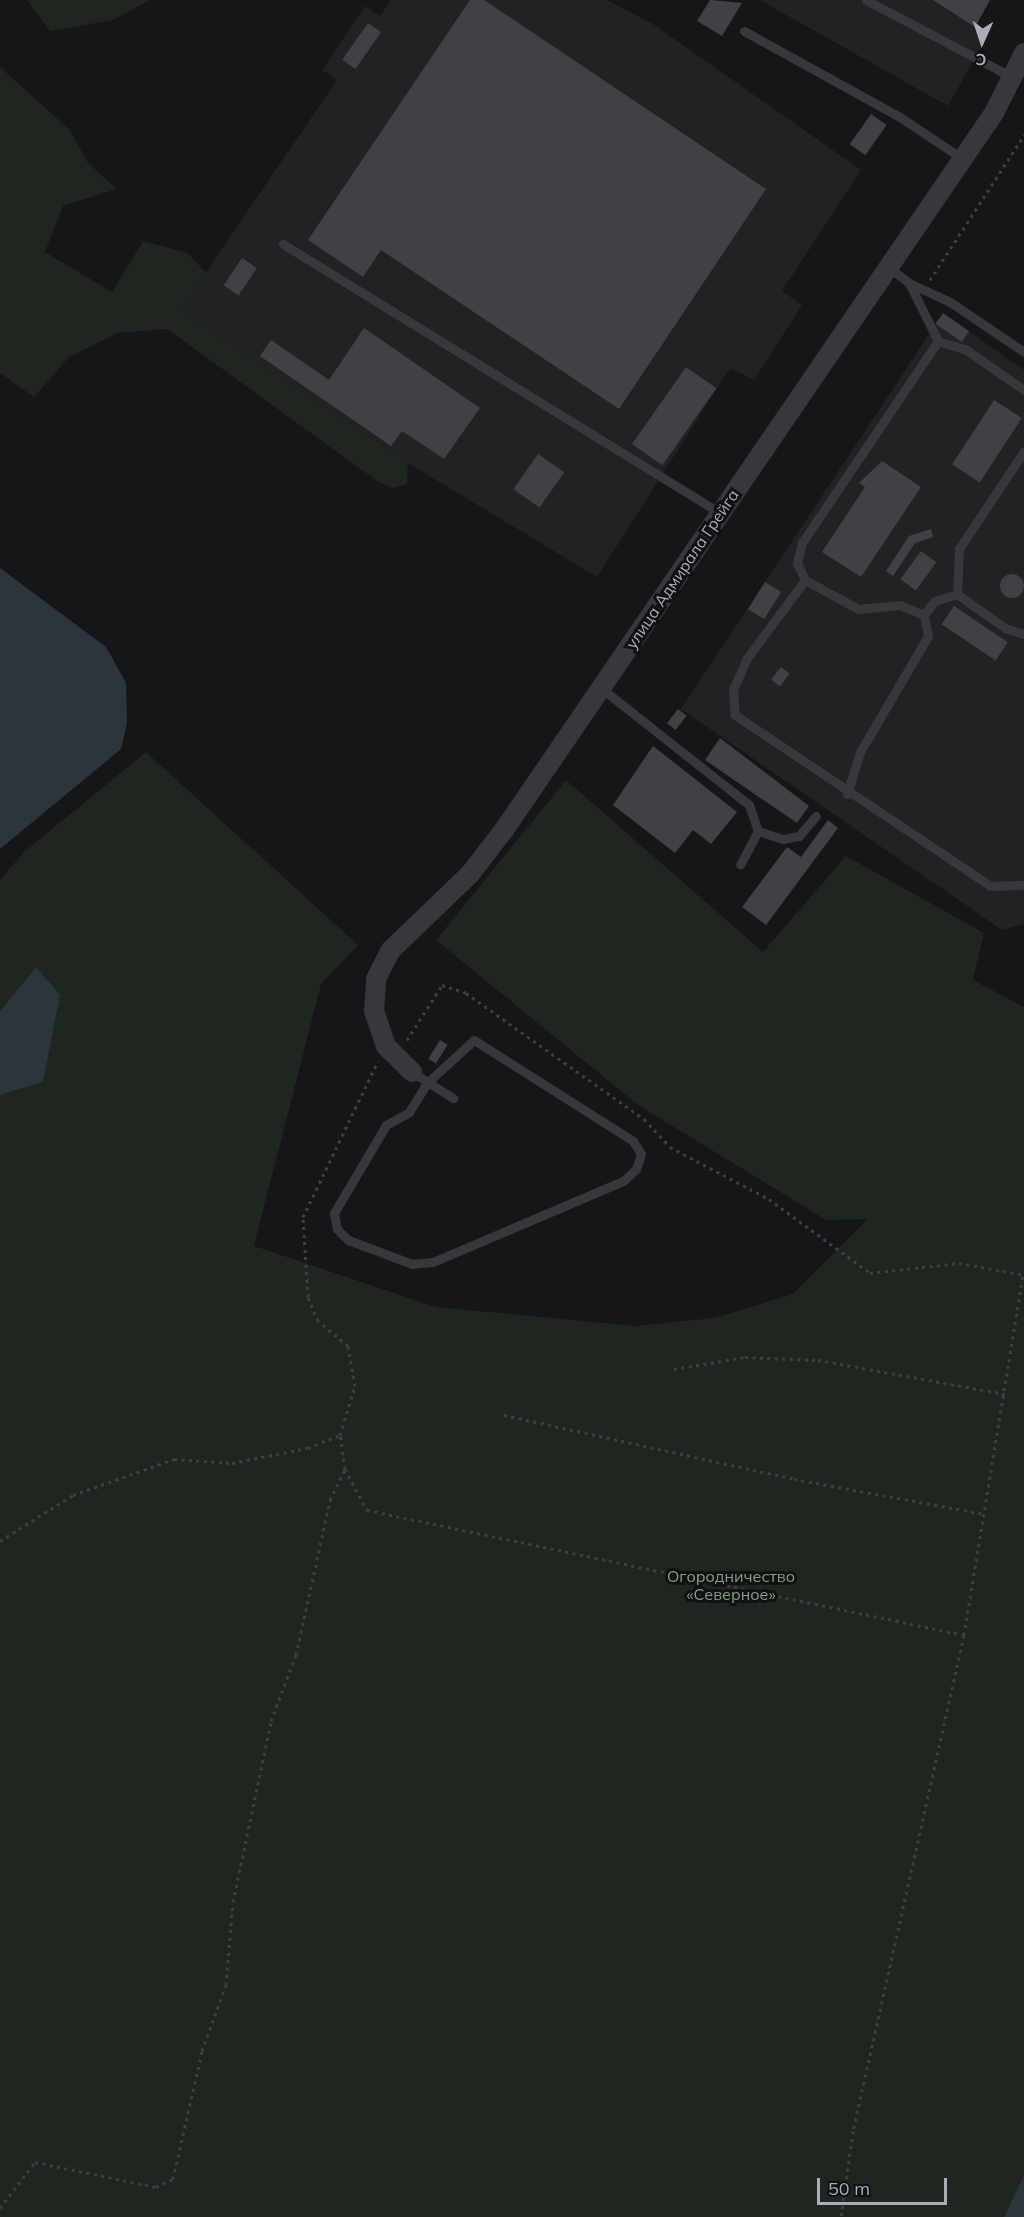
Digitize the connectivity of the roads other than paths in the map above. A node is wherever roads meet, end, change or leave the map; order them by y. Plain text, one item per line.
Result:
1 (866, 0) edge
2 (744, 31) dead end
3 (1024, 54) edge
4 (1012, 77) junction
5 (963, 159) junction
6 (283, 244) dead end
7 (888, 267) junction
8 (909, 283) junction
9 (938, 341) junction
10 (1024, 351) edge
11 (1024, 390) edge
12 (1022, 458) edge
13 (720, 513) junction
14 (805, 580) junction
15 (957, 594) junction
16 (924, 615) junction
17 (1024, 634) edge
18 (601, 688) junction
19 (847, 794) junction
20 (816, 816) dead end
21 (758, 831) junction
22 (740, 865) dead end
23 (1024, 885) edge
24 (420, 1077) junction
25 (453, 1098) dead end

1 - 4 lane
2 - 5 lane
3 - 4 street, улица Адмирала Грейга
4 - 5 street, улица Адмирала Грейга
5 - 7 street, улица Адмирала Грейга
6 - 13 lane
7 - 8 lane
7 - 13 street, улица Адмирала Грейга
8 - 9 lane
8 - 10 lane
9 - 11 lane
9 - 14 lane
12 - 15 lane
13 - 18 street, улица Адмирала Грейга
14 - 16 lane
14 - 19 lane
15 - 16 lane
15 - 17 lane
16 - 19 lane
18 - 21 lane
18 - 24 street, улица Адмирала Грейга
19 - 23 lane
20 - 21 lane
21 - 22 lane
24 - 24 lane
24 - 25 lane

